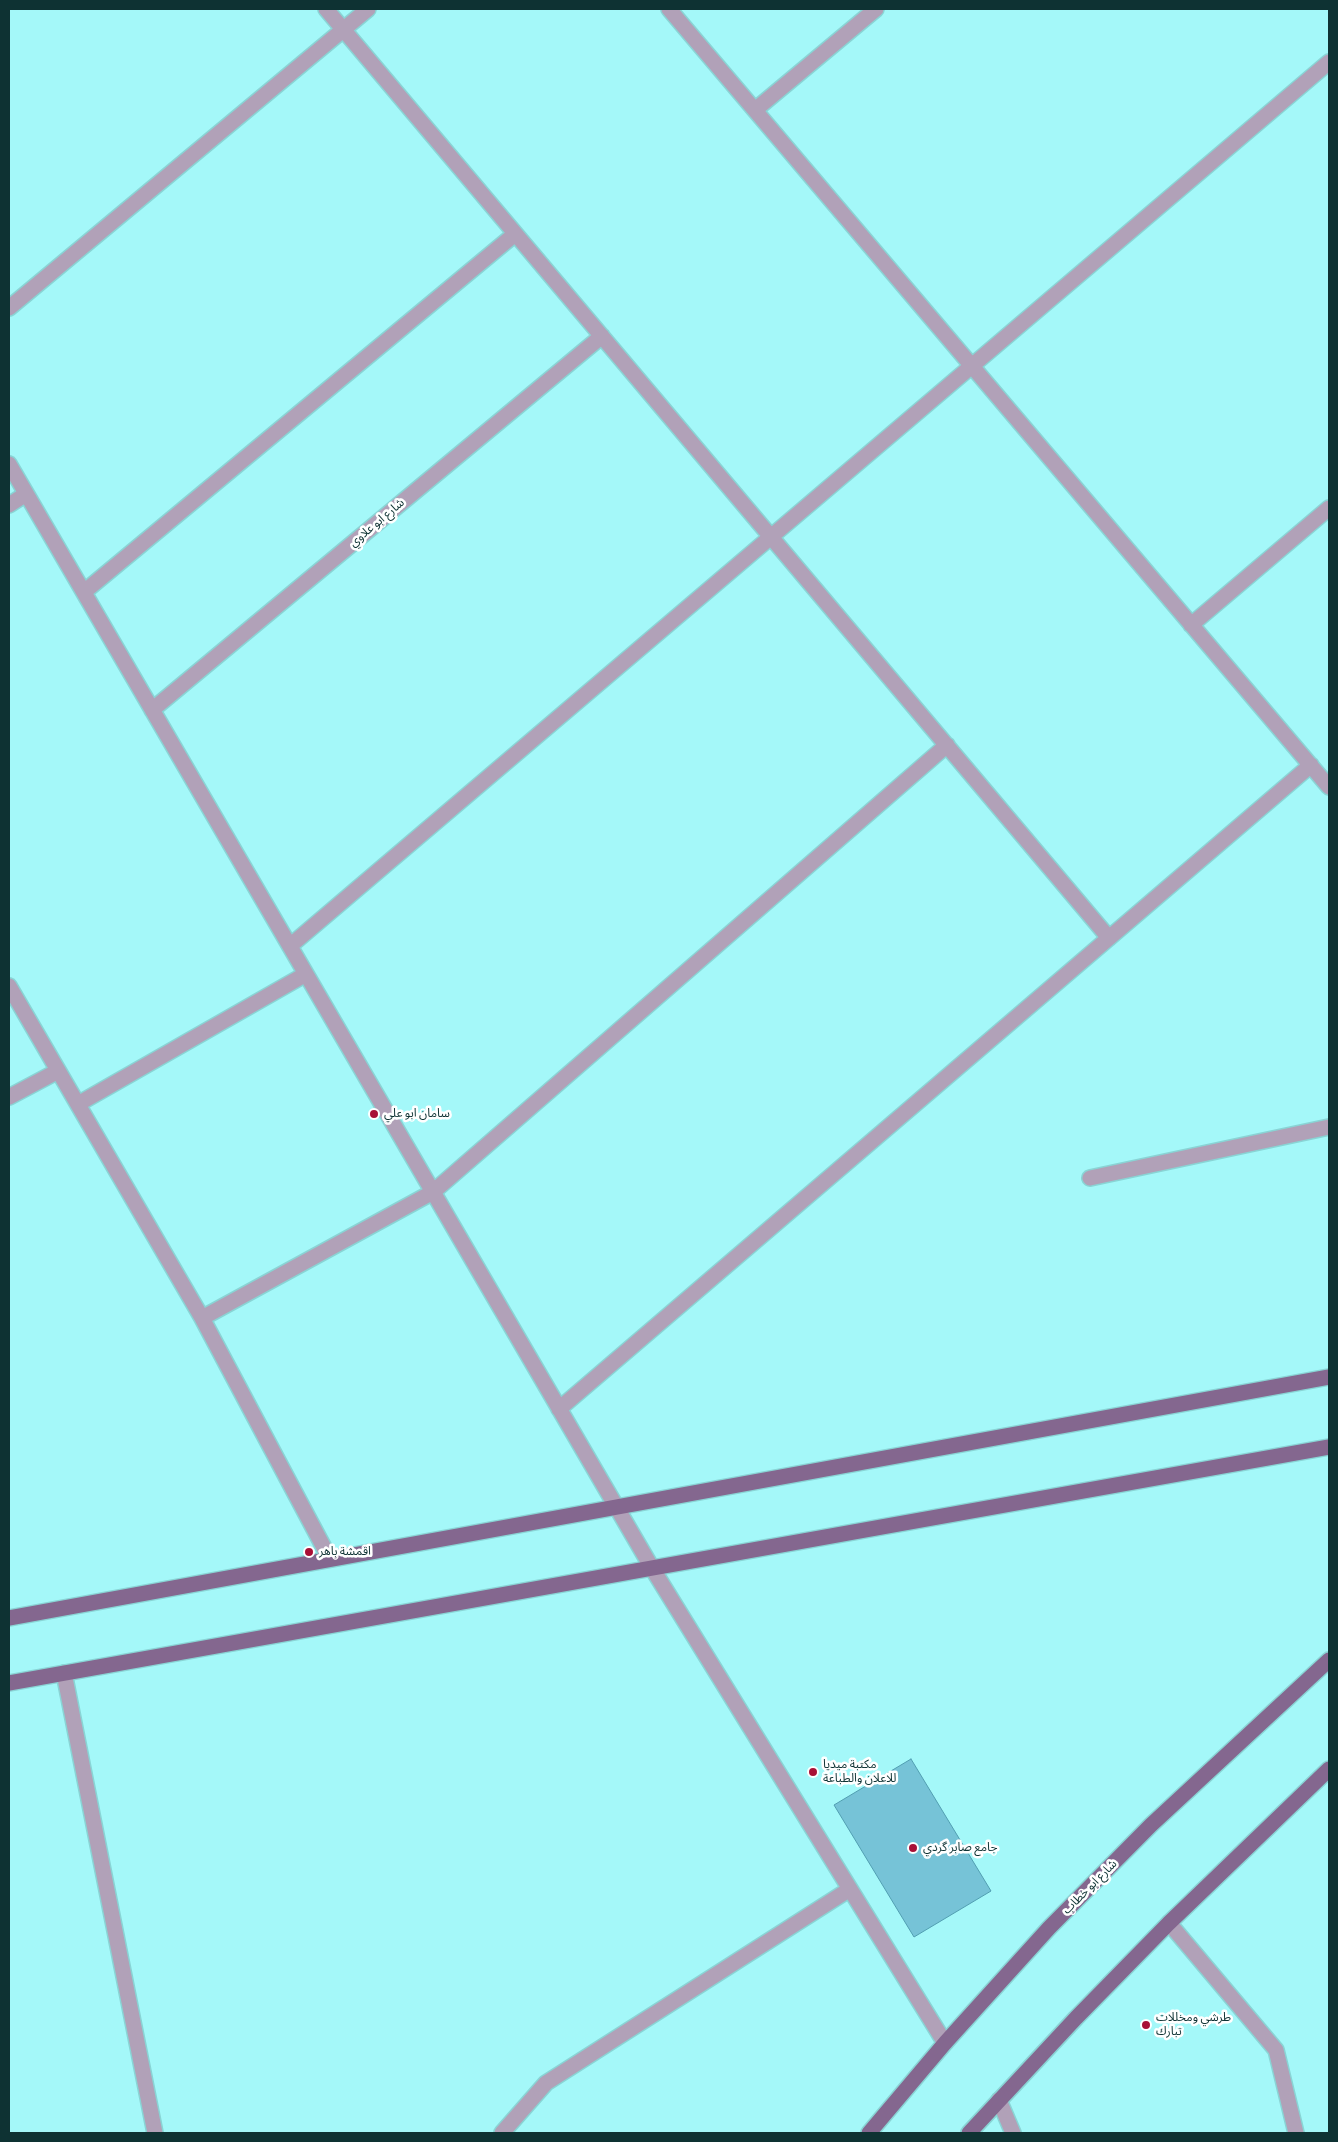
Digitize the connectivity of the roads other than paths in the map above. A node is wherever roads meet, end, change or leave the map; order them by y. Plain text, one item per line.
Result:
1 (326, 9) edge
2 (368, 9) edge
3 (669, 9) edge
4 (876, 9) edge
5 (343, 29) junction
6 (1329, 62) edge
7 (755, 110) junction
8 (515, 234) junction
9 (9, 308) edge
10 (602, 336) junction
11 (972, 366) junction
12 (9, 464) edge
13 (26, 494) junction
14 (9, 505) edge
15 (1329, 508) edge
16 (771, 537) junction
17 (84, 592) junction
18 (1191, 625) junction
19 (152, 710) junction
20 (946, 745) junction
21 (1311, 765) junction
22 (1329, 787) edge
23 (1109, 938) junction
24 (290, 946) junction
25 (306, 974) junction
26 (9, 986) edge
27 (58, 1071) junction
28 (9, 1097) edge
29 (78, 1104) junction
30 (1329, 1127) edge
31 (1090, 1178) dead end
32 (433, 1192) junction
33 (202, 1318) junction
34 (1329, 1377) edge
35 (559, 1409) junction
36 (1329, 1447) edge
37 (616, 1507) junction
38 (330, 1559) junction
39 (652, 1568) junction
40 (9, 1618) edge
41 (1329, 1660) edge
42 (64, 1673) junction
43 (9, 1683) edge
44 (1329, 1769) edge
45 (850, 1890) junction
46 (1169, 1922) junction
47 (944, 2043) junction
48 (1000, 2100) junction
49 (155, 2133) edge
50 (502, 2133) edge
51 (869, 2133) edge
52 (969, 2133) edge
53 (1013, 2133) edge
54 (1296, 2133) edge

1 - 5 street
2 - 5 street
3 - 7 street
4 - 7 street
5 - 8 street
5 - 9 street
6 - 11 street
7 - 11 street
8 - 10 street
8 - 17 street
10 - 16 street
10 - 19 street, شارع ابو علاوي
11 - 16 street
11 - 18 street
12 - 13 street
13 - 14 street
13 - 17 street
15 - 18 street
16 - 20 street
16 - 24 street
17 - 19 street
18 - 21 street
19 - 24 street
20 - 23 street
20 - 32 street
21 - 22 street
21 - 23 street
23 - 35 street
24 - 25 street
25 - 29 street
25 - 32 street
26 - 27 street
27 - 28 street
27 - 29 street
29 - 33 street
30 - 31 street
32 - 33 street
32 - 35 street
33 - 38 street
34 - 37 main road
35 - 37 street
36 - 39 main road
37 - 38 main road
37 - 39 street
38 - 40 main road
39 - 42 main road
39 - 45 street
41 - 47 main road, شارع ابو خطاب
42 - 43 main road
42 - 49 street
44 - 46 main road
45 - 47 street
45 - 50 street
46 - 48 main road
46 - 54 street
47 - 51 main road, شارع ابو خطاب
48 - 52 main road
48 - 53 street

